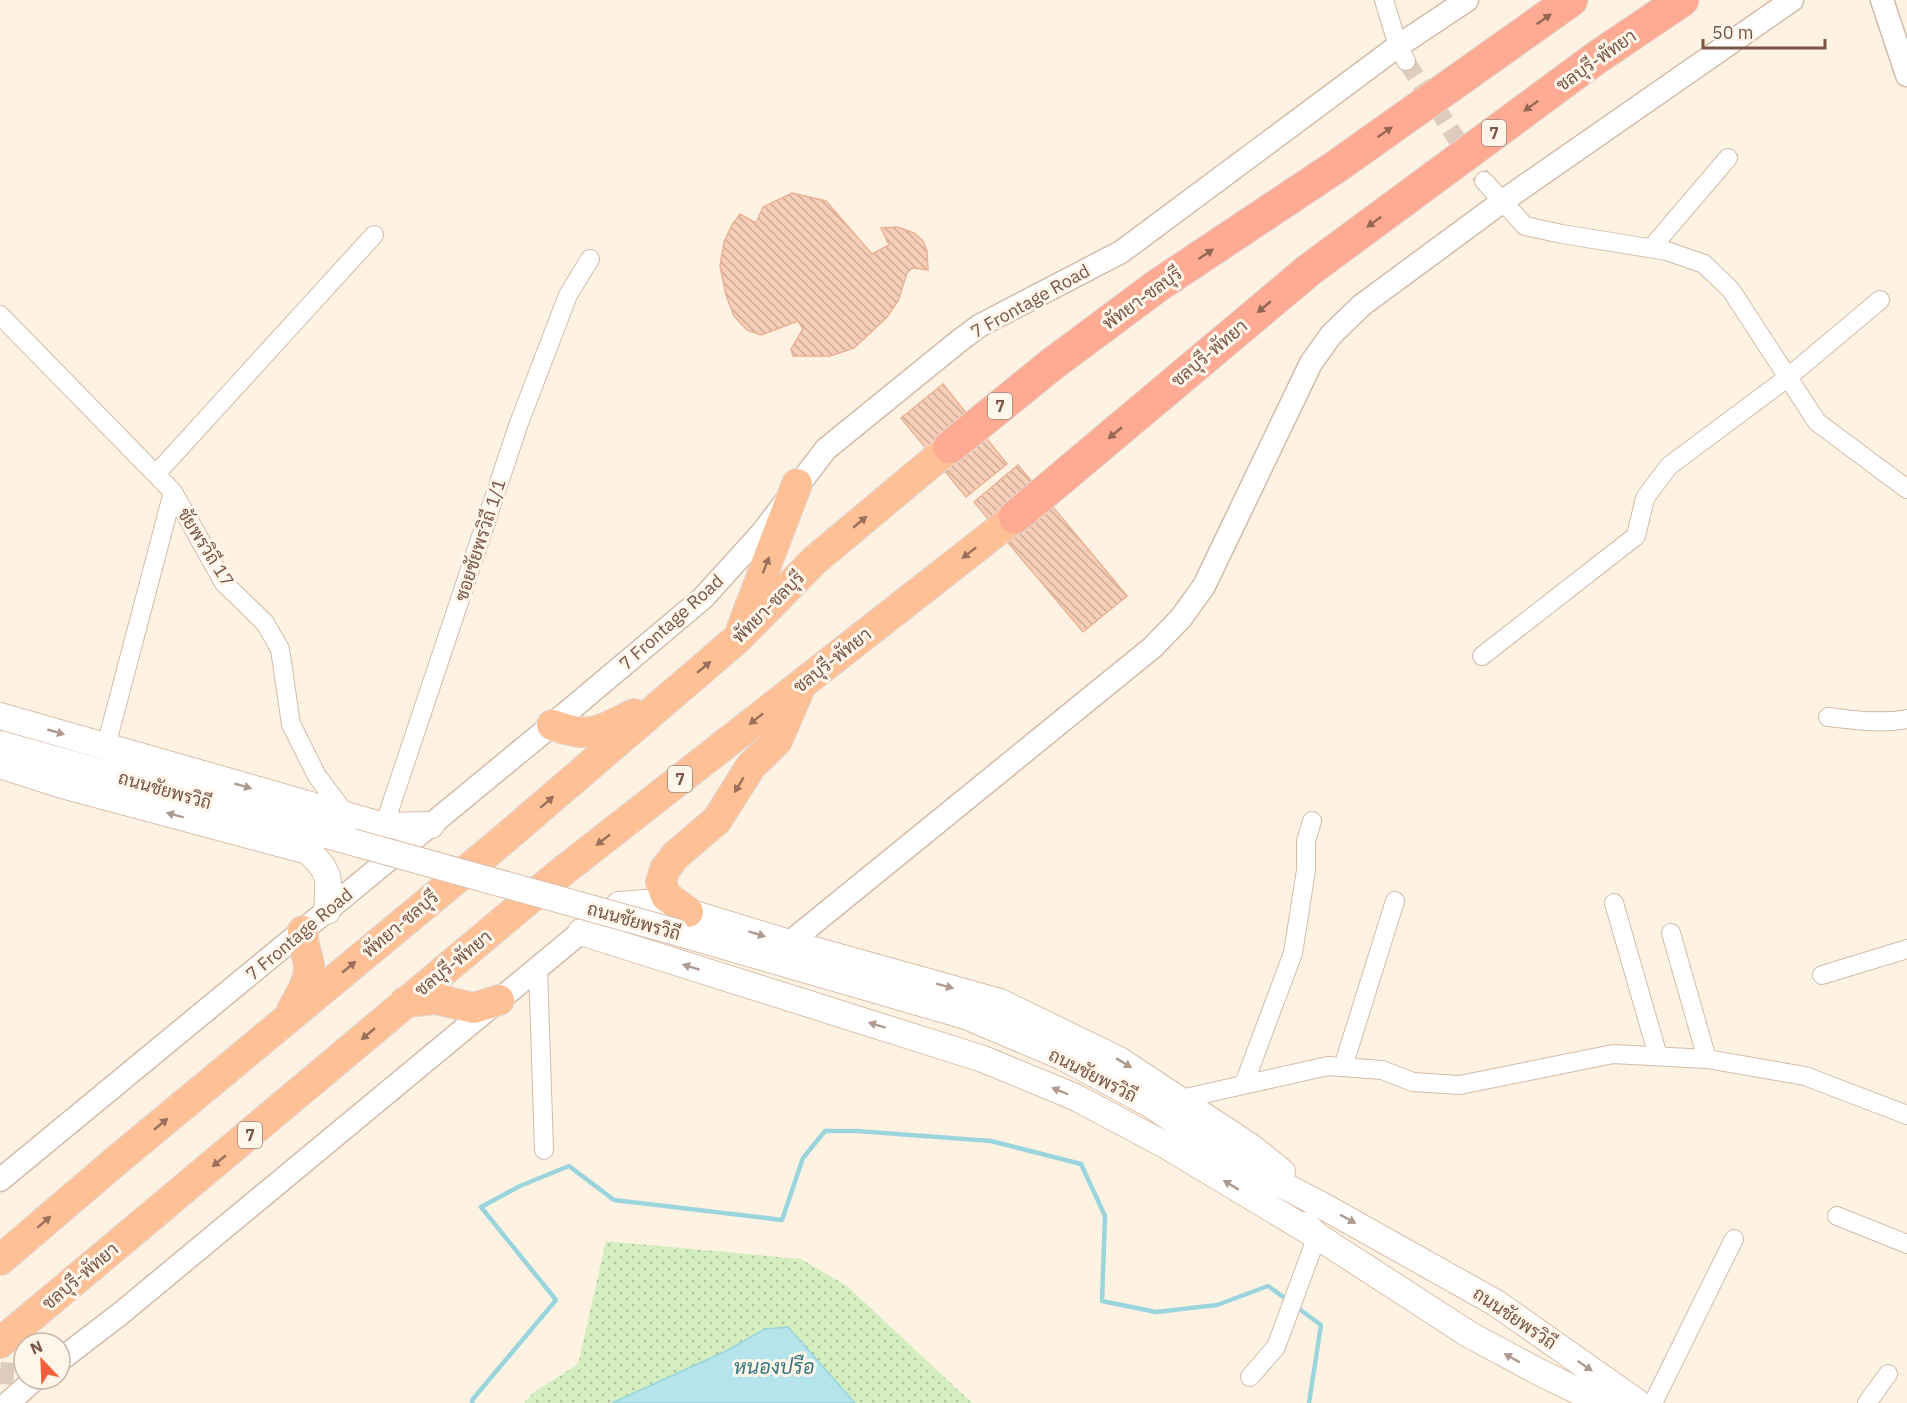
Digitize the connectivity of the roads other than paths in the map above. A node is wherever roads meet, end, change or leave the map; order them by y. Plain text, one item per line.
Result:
1 (1384, 0) edge
2 (1467, 0) edge
3 (1571, 0) edge
4 (1682, 0) edge
5 (1792, 0) edge
6 (1882, 0) edge
7 (1402, 54) junction
8 (1907, 75) edge
9 (1728, 158) dead end
10 (1484, 181) tunnel mouth
11 (1503, 201) junction
12 (374, 236) dead end
13 (1652, 248) junction
14 (590, 259) dead end
15 (1880, 300) dead end
16 (0, 315) edge
17 (1787, 378) junction
18 (950, 447) joint
19 (156, 474) junction
20 (797, 484) junction
21 (1907, 489) edge
22 (173, 492) junction
23 (1015, 517) joint
24 (737, 639) junction
25 (1482, 656) dead end
26 (802, 683) junction
27 (671, 695) junction
28 (0, 716) edge
29 (1828, 717) dead end
30 (1907, 719) edge
31 (552, 725) junction
32 (0, 744) edge
33 (106, 746) junction
34 (0, 765) edge
35 (348, 817) junction
36 (1312, 821) dead end
37 (431, 825) junction
38 (384, 826) junction
39 (308, 851) junction
40 (1395, 901) dead end
41 (1614, 903) dead end
42 (619, 905) joint
43 (327, 911) junction
44 (682, 922) junction
45 (303, 931) junction
46 (581, 932) junction
47 (1671, 933) dead end
48 (789, 943) junction
49 (1907, 949) edge
50 (538, 968) junction
51 (1822, 975) dead end
52 (499, 1000) junction
53 (405, 1002) junction
54 (288, 1018) junction
55 (1658, 1056) junction
56 (1707, 1059) junction
57 (1343, 1066) junction
58 (1244, 1084) junction
59 (1181, 1099) junction
60 (1907, 1115) edge
61 (544, 1150) dead end
62 (1240, 1163) junction
63 (0, 1180) edge
64 (1323, 1206) junction
65 (1837, 1216) dead end
66 (1317, 1236) junction
67 (1734, 1239) dead end
68 (1907, 1244) edge
69 (0, 1260) edge
70 (1496, 1303) junction
71 (1470, 1335) junction
72 (2, 1341) edge
73 (72, 1351) edge
74 (1888, 1374) dead end
75 (1250, 1377) dead end
76 (1602, 1403) edge
77 (1638, 1403) edge
78 (1653, 1403) edge
79 (1867, 1403) edge

1 - 7 street
2 - 7 street, 7 Frontage Road
18 -> 3 highway, พัทยา-ชลบุรี / 7
4 -> 23 highway, ชลบุรี-พัทยา / 7
5 - 11 street
6 - 8 street
7 - 20 street, 7 Frontage Road
9 - 13 street
10 - 11 street
11 - 13 street
11 - 48 street
12 - 19 street
13 - 17 street
14 - 38 street, ซอยชัยพรวิถี 1/1
15 - 17 street
16 - 19 street, ชัยพรวิถี 17
17 - 21 street
17 - 25 street
24 -> 18 highway, พัทยา-ชลบุรี / 7
19 - 22 street, ชัยพรวิถี 17
24 -> 20 highway
20 - 31 street, 7 Frontage Road
22 - 33 street
22 - 35 street, ชัยพรวิถี 17
23 -> 26 highway, ชลบุรี-พัทยา / 7
27 -> 24 highway, พัทยา-ชลบุรี / 7
26 -> 44 highway
26 -> 53 highway, ชลบุรี-พัทยา / 7
27 - 31 highway
54 -> 27 highway, พัทยา-ชลบุรี / 7
28 -> 33 main road, ถนนชัยพรวิถี
29 - 30 street
31 - 37 street, 7 Frontage Road
32 - 44 main road, ถนนชัยพรวิถี, bridge
33 -> 35 main road, ถนนชัยพรวิถี
39 -> 34 main road, ถนนชัยพรวิถี
35 - 38 main road, ถนนชัยพรวิถี
35 - 39 main road, ถนนชัยพรวิถี
36 - 58 street
37 - 38 main road, ถนนชัยพรวิถี
37 - 43 street, 7 Frontage Road
39 - 43 main road
40 - 57 street
41 - 55 street
42 - 44 main road, ถนนชัยพรวิถี
42 - 46 street
43 - 45 street, 7 Frontage Road
44 -> 48 main road, ถนนชัยพรวิถี
44 - 62 main road, ถนนชัยพรวิถี
45 - 54 highway
45 - 63 street, 7 Frontage Road
46 - 50 street
66 -> 46 main road, ถนนชัยพรวิถี
47 - 56 street
48 -> 59 main road, ถนนชัยพรวิถี
49 - 51 street
50 - 52 street
50 - 61 street
52 - 53 highway
52 - 73 street
53 -> 72 highway, ชลบุรี-พัทยา / 7
69 -> 54 highway, พัทยา-ชลบุรี / 7
55 - 56 street
55 - 57 street
56 - 60 street
57 - 58 street
58 - 59 street
59 - 64 main road, ถนนชัยพรวิถี
62 - 64 main road, ถนนชัยพรวิถี
62 - 66 main road, ถนนชัยพรวิถี
64 -> 70 main road, ถนนชัยพรวิถี
65 - 68 street
66 - 71 main road, ถนนชัยพรวิถี
66 - 75 street
67 - 78 street
70 - 71 main road
70 -> 77 main road, ถนนชัยพรวิถี
76 -> 71 main road, ถนนชัยพรวิถี
74 - 79 street

